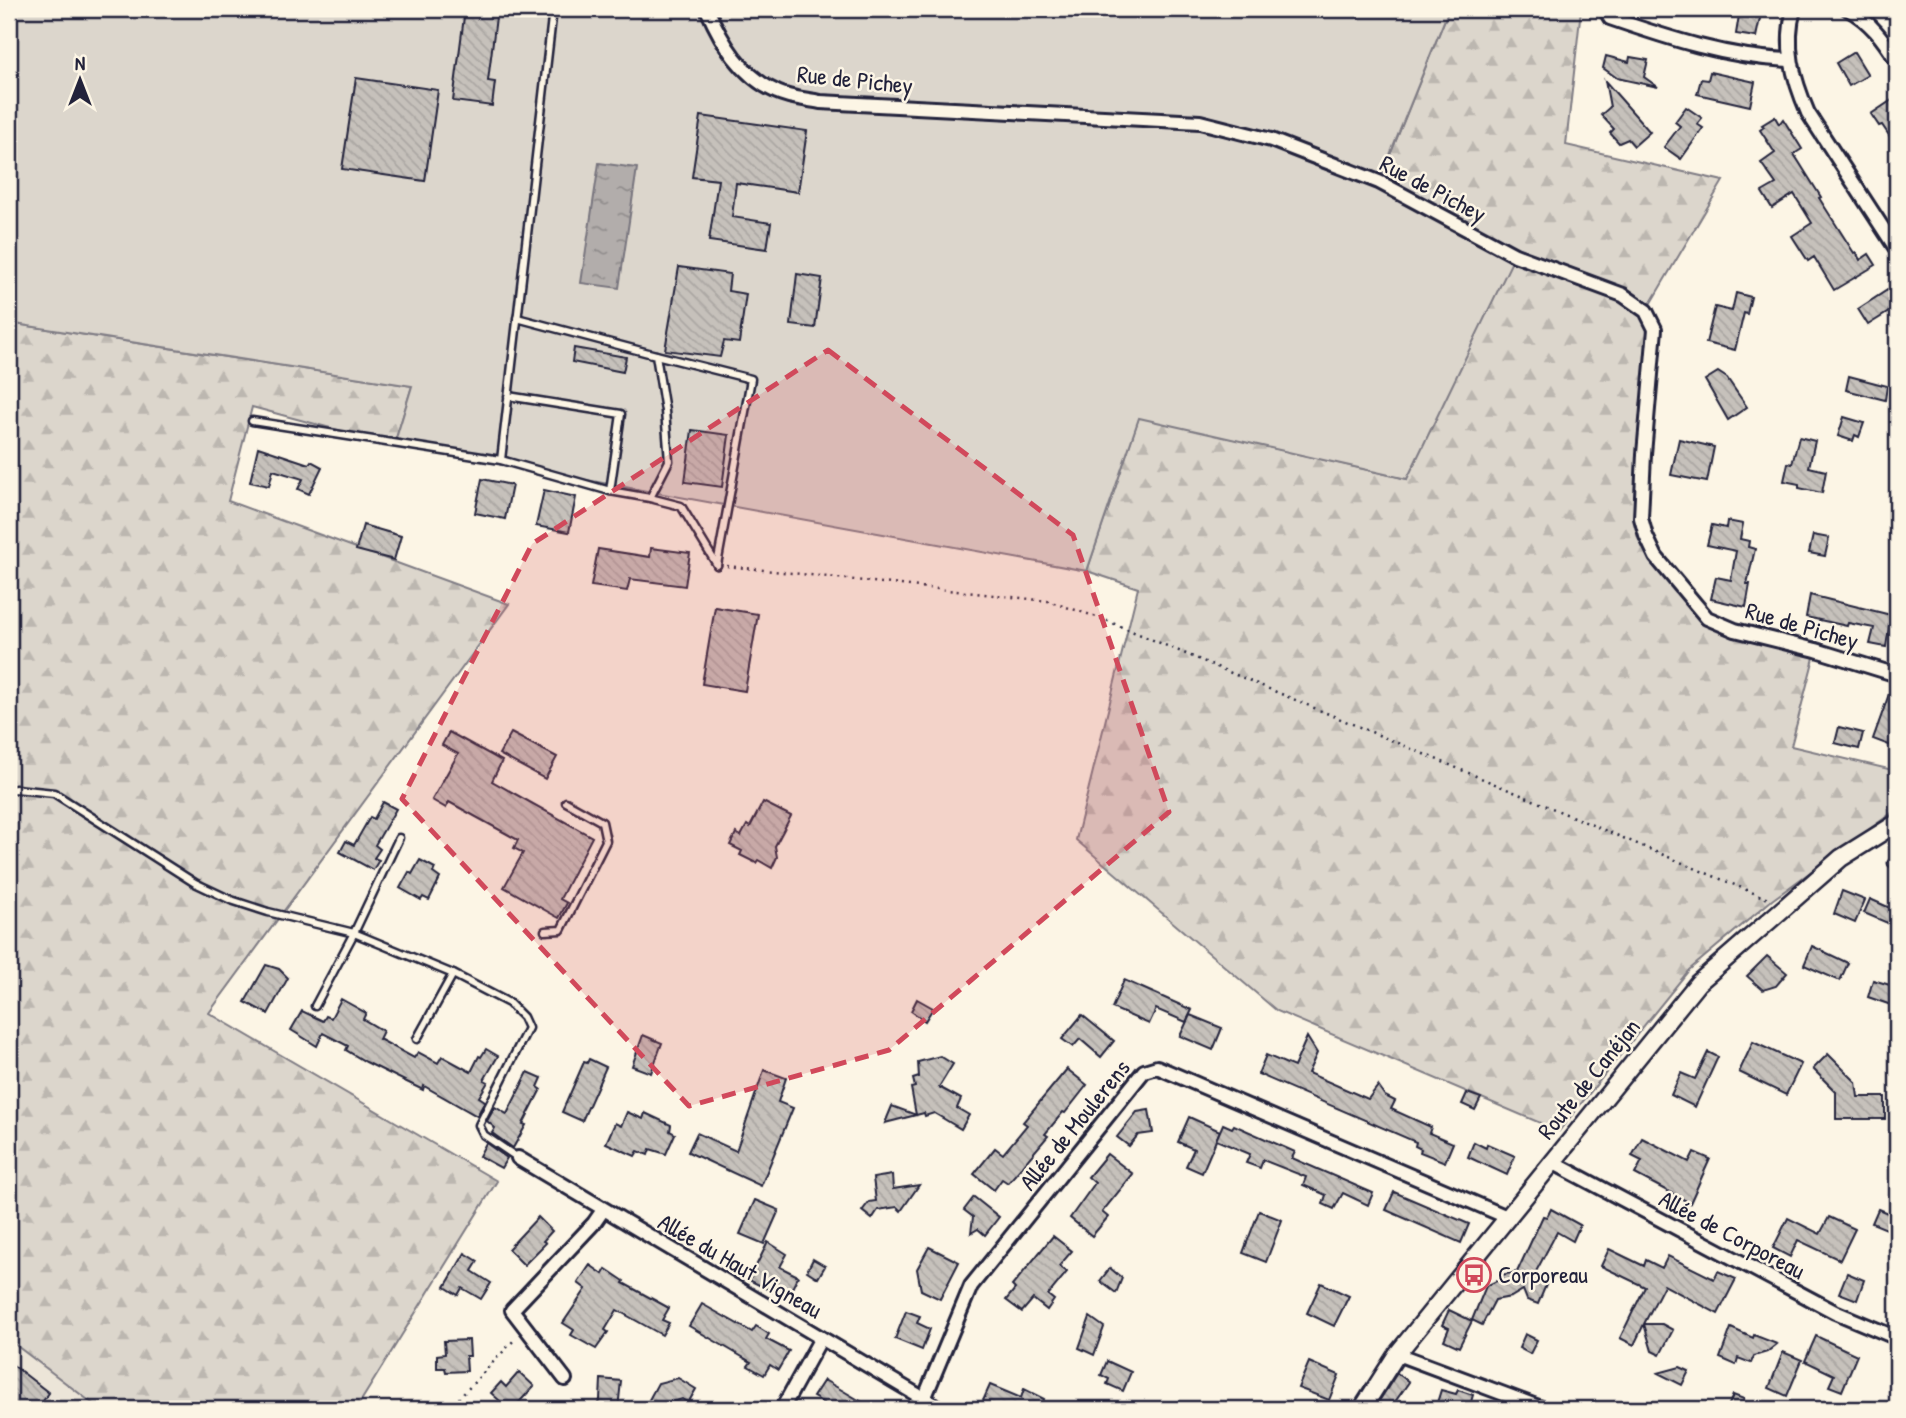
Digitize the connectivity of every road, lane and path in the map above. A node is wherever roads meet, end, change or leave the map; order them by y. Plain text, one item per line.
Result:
1 (553, 9) edge
2 (708, 9) edge
3 (1605, 9) edge
4 (1794, 9) edge
5 (1848, 9) edge
6 (1790, 60) junction
7 (1897, 61) edge
8 (1897, 250) edge
9 (517, 318) junction
10 (656, 355) junction
11 (508, 396) junction
12 (252, 421) dead end
13 (501, 460) junction
14 (610, 491) junction
15 (650, 498) junction
16 (716, 565) junction
17 (1897, 675) edge
18 (9, 790) edge
19 (566, 802) dead end
20 (1897, 823) edge
21 (399, 838) dead end
22 (1785, 906) junction
23 (545, 931) dead end
24 (354, 933) junction
25 (453, 974) junction
26 (315, 1006) dead end
27 (417, 1039) dead end
28 (518, 1158) joint
29 (1552, 1162) junction
30 (603, 1210) junction
31 (1507, 1217) junction
32 (525, 1328) junction
33 (821, 1338) junction
34 (1897, 1338) edge
35 (1398, 1354) junction
36 (565, 1379) dead end
37 (924, 1399) junction
38 (449, 1409) edge
39 (782, 1409) edge
40 (941, 1409) edge
41 (1362, 1409) edge
42 (1544, 1409) edge

1 - 9 lane
2 - 17 street, Rue de Pichey
3 - 6 street
4 - 6 street
5 - 7 street
6 - 8 street
9 - 10 lane
9 - 11 lane
10 - 15 lane
10 - 16 lane
11 - 13 lane
11 - 14 lane
12 - 13 lane
13 - 14 lane
14 - 15 lane
15 - 16 lane
16 - 22 path
18 - 24 lane
19 - 23 lane
20 - 22 street, Route de Canéjan
21 - 24 lane
22 - 29 street, Route de Canéjan
24 - 25 lane
24 - 26 lane
25 - 27 lane
25 - 28 lane
28 - 30 street, Allée du Haut Vigneau
29 - 31 street, Route de Canéjan
29 - 34 street, Allée de Corporeau
30 - 32 street
30 - 33 street, Allée du Haut Vigneau
31 - 35 street, Route de Canéjan
31 - 37 street, Allée de Moulerens
32 - 36 street
32 - 38 path
33 - 37 street, Allée du Haut Vigneau
33 - 39 street
35 - 41 street, Route de Canéjan
35 - 42 street
37 - 40 street, Allée du Haut Vigneau

